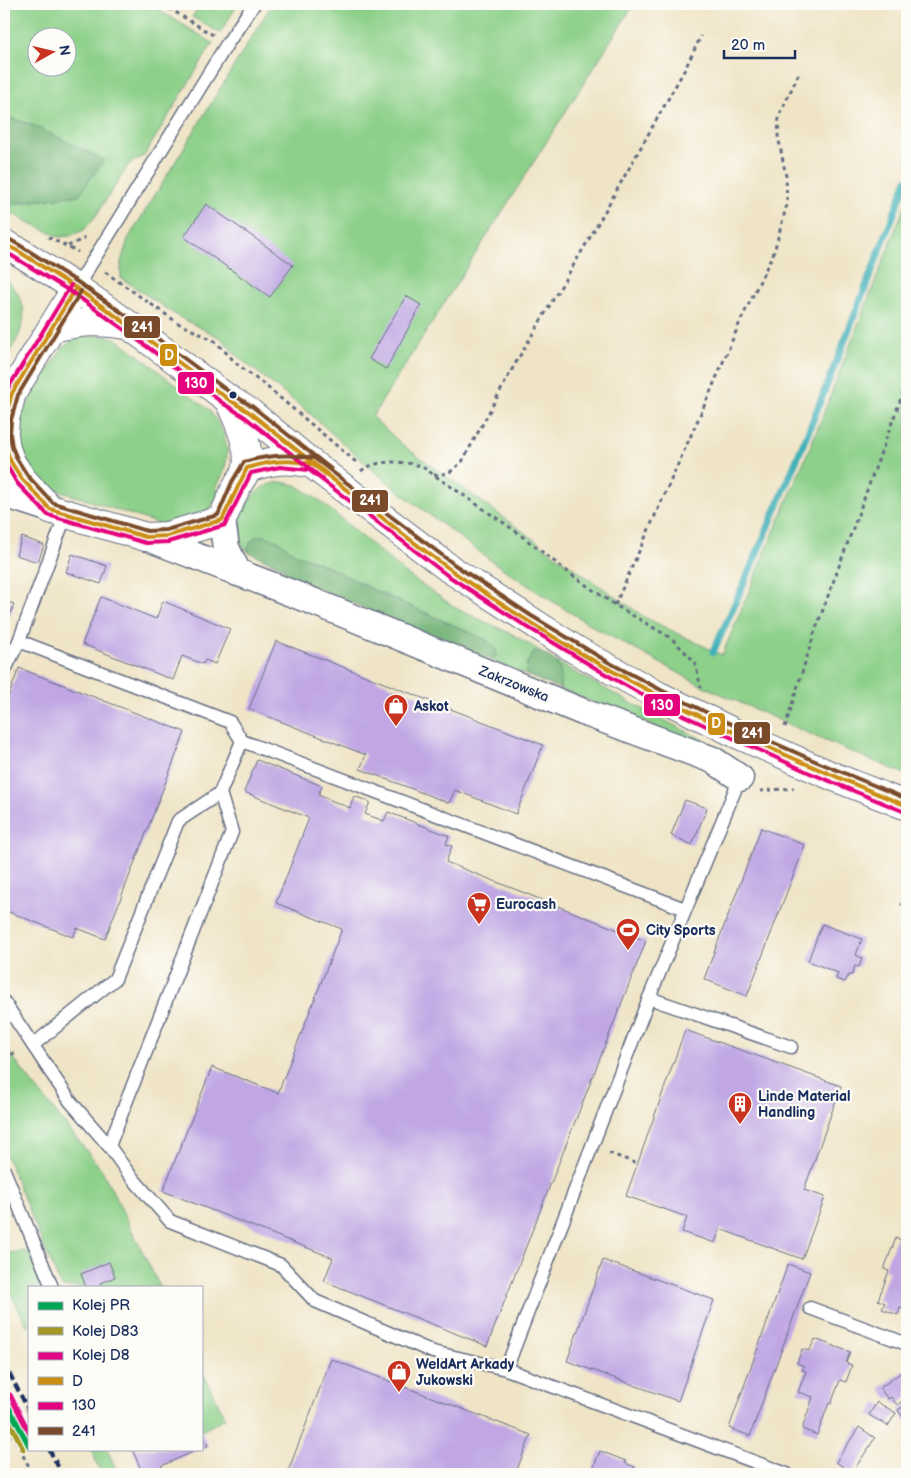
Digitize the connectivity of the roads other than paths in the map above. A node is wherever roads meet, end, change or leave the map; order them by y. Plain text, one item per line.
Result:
1 (254, 4) edge
2 (4, 244) edge
3 (76, 288) junction
4 (130, 326) junction
5 (52, 328) junction
6 (8, 396) edge
7 (228, 399) junction
8 (312, 464) junction
9 (247, 468) junction
10 (4, 494) edge
11 (58, 512) junction
12 (222, 520) junction
13 (146, 537) junction
14 (238, 573) junction
15 (19, 641) junction
16 (4, 672) edge
17 (242, 741) junction
18 (749, 784) joint
19 (220, 793) junction
20 (907, 806) edge
21 (685, 909) junction
22 (650, 998) junction
23 (4, 1002) edge
24 (33, 1045) junction
25 (791, 1047) dead end
26 (109, 1146) junction
27 (4, 1170) edge
28 (52, 1286) edge
29 (810, 1308) dead end
30 (907, 1344) edge
31 (506, 1369) junction
32 (787, 1474) edge

1 - 3 lane
2 - 3 street
3 - 4 street
3 - 5 street
4 - 5 street
4 - 7 street
5 - 6 street
6 - 11 street
7 - 8 street
7 - 9 street
8 - 9 street
8 - 20 street
9 - 12 street
10 - 11 street, Zakrzowska
11 - 13 street, Zakrzowska
11 - 15 lane
12 - 13 street
12 - 14 street
13 - 14 street, Zakrzowska
14 - 18 street, Zakrzowska
15 - 16 lane
15 - 17 lane
17 - 19 lane
17 - 21 lane
18 - 21 lane
19 - 24 lane
19 - 26 lane
21 - 22 lane
22 - 25 lane
22 - 31 lane
23 - 24 lane
24 - 26 lane
26 - 31 lane
27 - 28 lane
29 - 30 lane
31 - 32 lane

